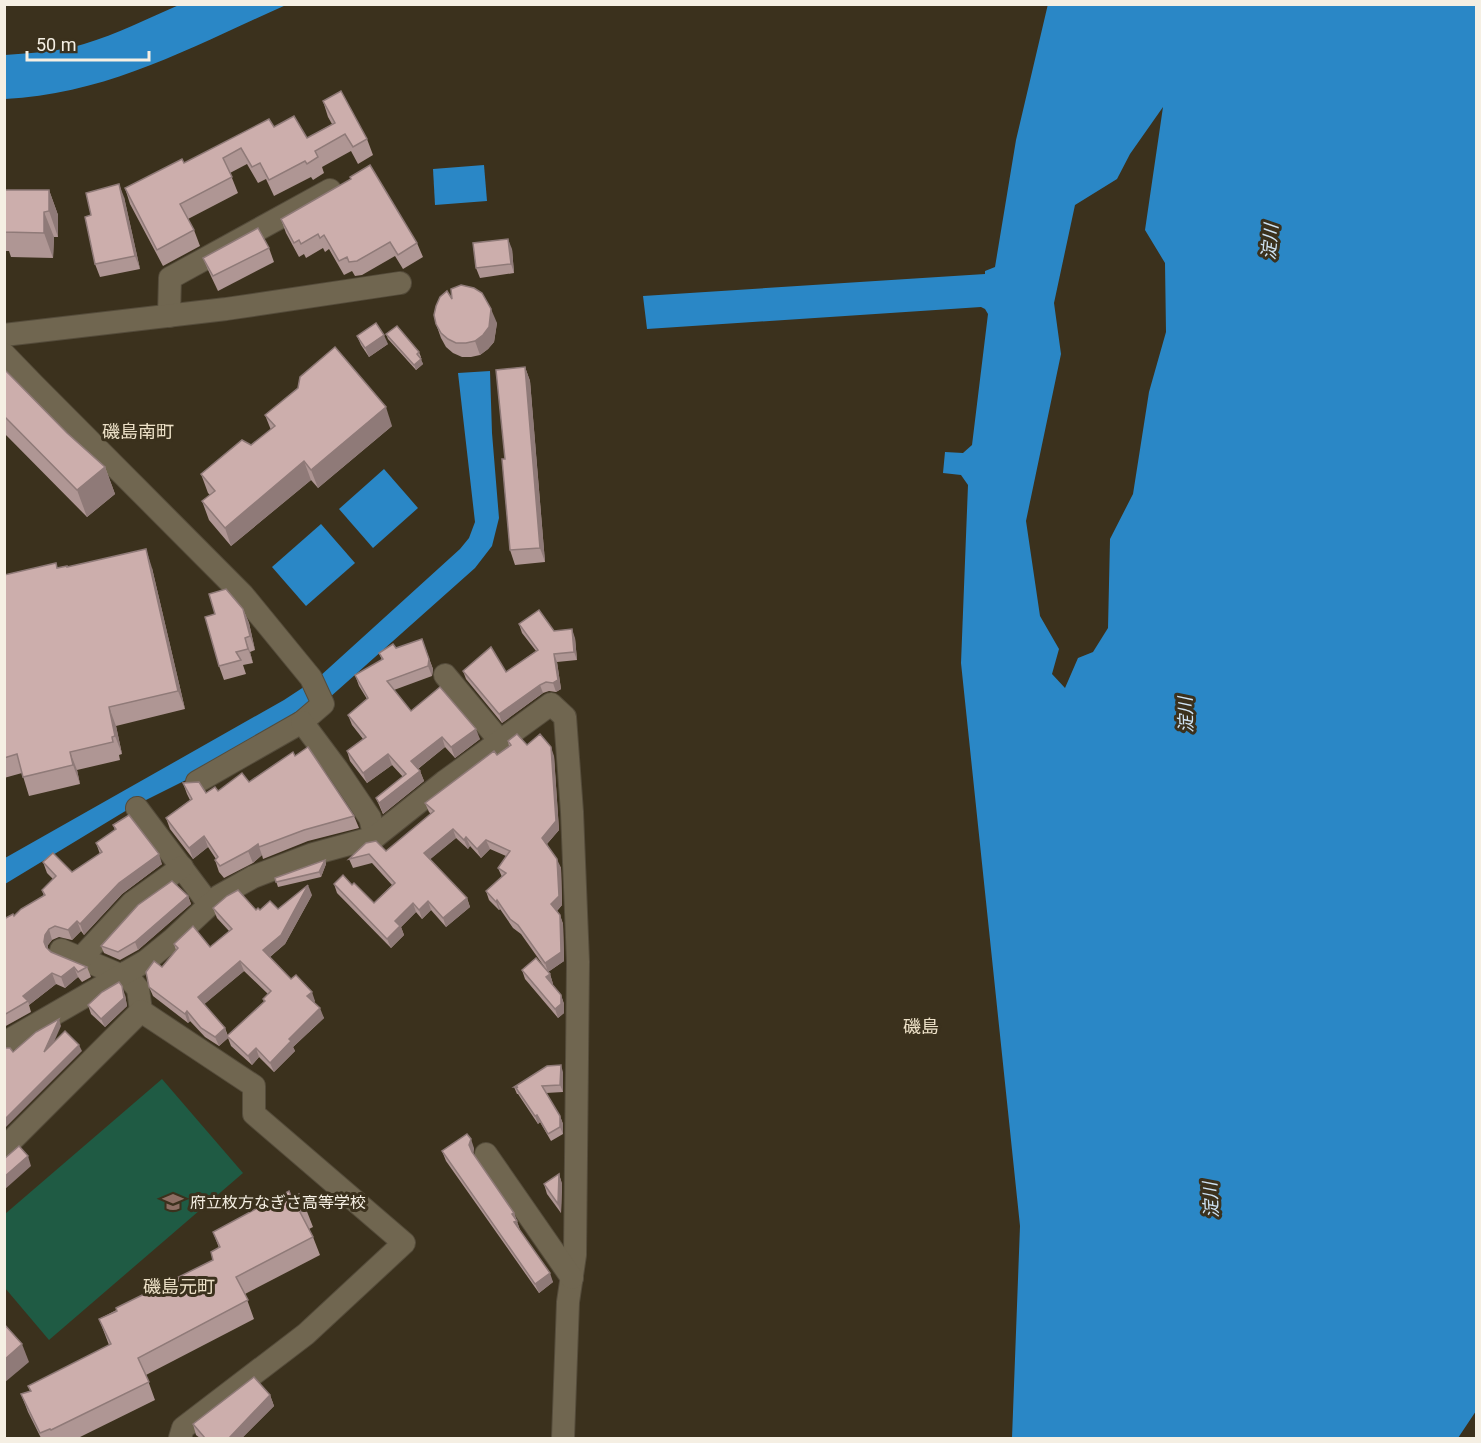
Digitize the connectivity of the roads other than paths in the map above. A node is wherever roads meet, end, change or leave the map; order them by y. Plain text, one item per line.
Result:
1 (330, 190) edge
2 (400, 283) dead end
3 (169, 316) junction
4 (4, 335) edge
5 (4, 354) edge
6 (445, 675) dead end
7 (302, 722) junction
8 (500, 741) junction
9 (197, 782) edge
10 (137, 808) dead end
11 (375, 837) junction
12 (182, 867) junction
13 (210, 904) junction
14 (123, 974) junction
15 (141, 1011) junction
16 (4, 1043) edge
17 (4, 1148) edge
18 (486, 1154) dead end
19 (572, 1278) junction
20 (180, 1438) edge
21 (563, 1438) edge

1 - 3 street
2 - 3 street
3 - 4 street
5 - 7 street
6 - 8 street
7 - 9 street
7 - 11 street
8 - 11 street
8 - 19 street
10 - 12 street
11 - 13 street
12 - 13 street
12 - 14 street
13 - 14 street
14 - 15 street
14 - 16 street
15 - 17 street
15 - 20 street
18 - 19 street
19 - 21 street

